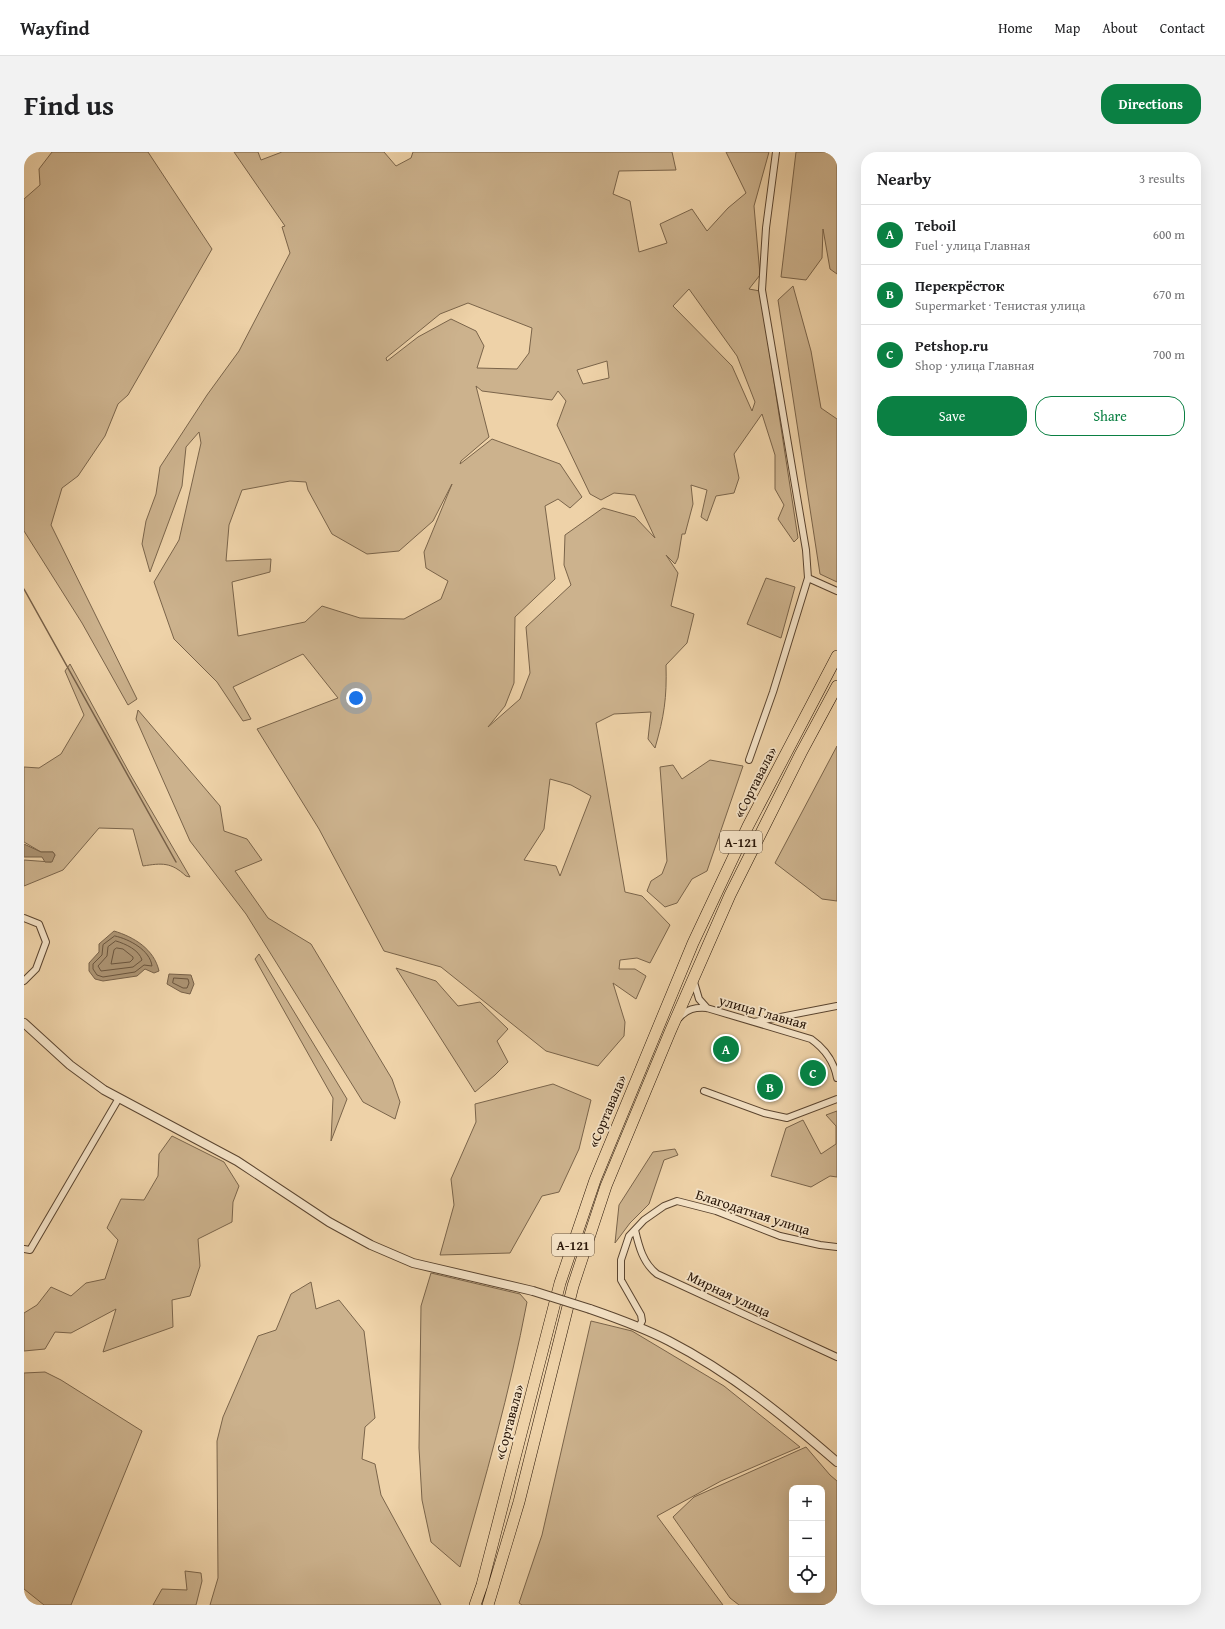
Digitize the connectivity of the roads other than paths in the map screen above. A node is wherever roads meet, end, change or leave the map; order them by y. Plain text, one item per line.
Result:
1 (776, 152) edge
2 (808, 578) junction
3 (837, 591) edge
4 (837, 656) edge
5 (837, 686) edge
6 (749, 760) dead end
7 (24, 918) edge
8 (700, 963) junction
9 (24, 981) edge
10 (837, 1006) edge
11 (707, 1008) junction
12 (24, 1022) edge
13 (753, 1022) junction
14 (670, 1032) junction
15 (837, 1078) edge
16 (704, 1091) dead end
17 (119, 1098) junction
18 (837, 1099) edge
19 (636, 1230) junction
20 (837, 1247) edge
21 (24, 1250) edge
22 (639, 1327) junction
23 (837, 1357) edge
24 (837, 1462) edge
25 (475, 1605) edge
26 (488, 1605) edge

1 - 2 street
2 - 3 street
2 - 6 street
4 - 25 highway, «Сортавала» / А-121
5 - 8 highway, «Сортавала» / А-121
7 - 9 street
8 - 11 street
8 - 14 highway, «Сортавала» / А-121
10 - 13 street
11 - 13 street, улица Главная
11 - 14 street
12 - 17 street
13 - 15 street, улица Главная
14 - 26 highway, «Сортавала» / А-121
16 - 18 street
17 - 21 street
17 - 22 street, bridge
19 - 20 street, Благодатная улица
19 - 22 street, Благодатная улица
19 - 23 street, Мирная улица
22 - 24 street

